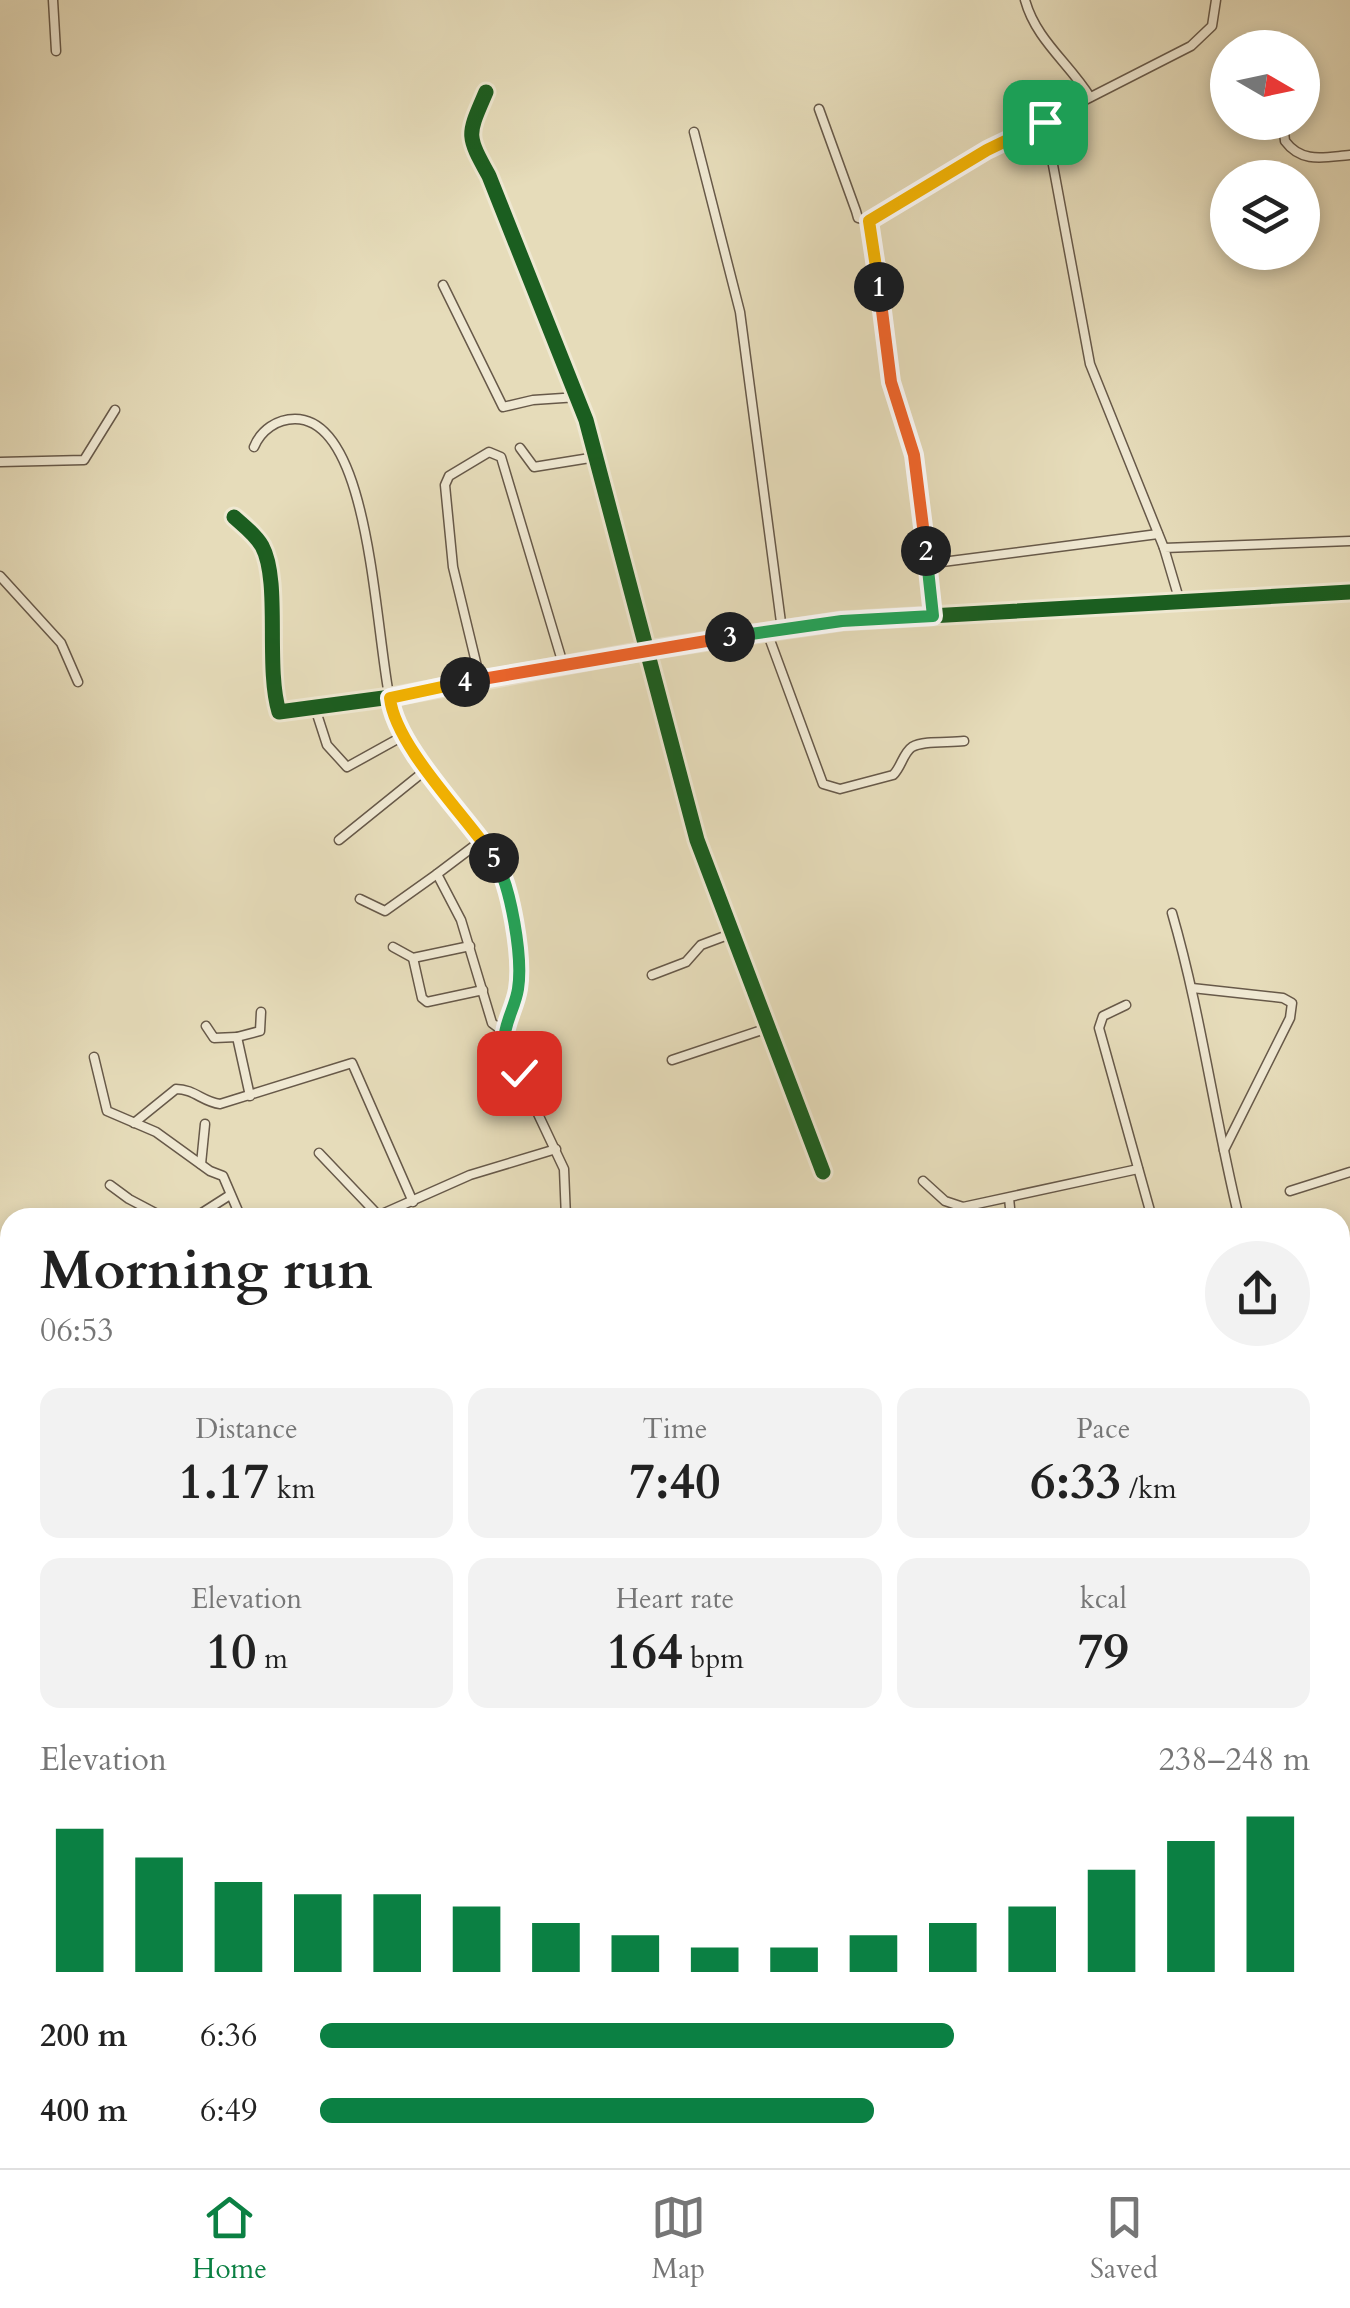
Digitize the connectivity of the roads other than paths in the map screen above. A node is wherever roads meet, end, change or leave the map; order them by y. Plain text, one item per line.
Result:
1 (52, 0) edge
2 (1025, 0) edge
3 (1216, 0) edge
4 (56, 50) dead end
5 (486, 92) dead end
6 (1090, 97) junction
7 (819, 109) dead end
8 (1045, 122) junction
9 (694, 132) dead end
10 (1284, 140) edge
11 (1350, 155) edge
12 (869, 221) junction
13 (444, 285) dead end
14 (578, 397) junction
15 (116, 410) dead end
16 (254, 447) dead end
17 (520, 448) dead end
18 (596, 457) junction
19 (0, 462) edge
20 (234, 517) dead end
21 (1158, 534) junction
22 (1350, 541) edge
23 (1164, 548) junction
24 (927, 564) junction
25 (0, 576) edge
26 (1350, 592) edge
27 (1180, 602) junction
28 (933, 616) junction
29 (782, 630) junction
30 (767, 632) junction
31 (648, 650) junction
32 (563, 664) junction
33 (480, 679) junction
34 (78, 682) dead end
35 (390, 698) junction
36 (315, 708) junction
37 (403, 736) junction
38 (964, 741) dead end
39 (428, 769) junction
40 (339, 840) dead end
41 (482, 840) junction
42 (437, 874) junction
43 (360, 899) dead end
44 (1172, 912) dead end
45 (733, 933) junction
46 (470, 946) junction
47 (393, 947) dead end
48 (413, 958) junction
49 (652, 975) dead end
50 (1192, 988) junction
51 (483, 990) junction
52 (1126, 1005) dead end
53 (261, 1012) dead end
54 (206, 1026) dead end
55 (768, 1028) junction
56 (504, 1032) junction
57 (237, 1036) junction
58 (94, 1057) dead end
59 (672, 1060) dead end
60 (250, 1096) junction
61 (134, 1123) junction
62 (205, 1124) dead end
63 (556, 1148) junction
64 (319, 1152) dead end
65 (1223, 1152) junction
66 (201, 1164) junction
67 (1138, 1169) junction
68 (823, 1172) dead end
69 (1350, 1172) edge
70 (923, 1182) dead end
71 (110, 1185) dead end
72 (1290, 1191) dead end
73 (230, 1195) junction
74 (1008, 1198) junction
75 (413, 1202) junction
76 (145, 1208) edge
77 (210, 1208) edge
78 (236, 1208) edge
79 (368, 1208) edge
80 (398, 1208) edge
81 (566, 1208) edge
82 (1010, 1208) edge
83 (1149, 1208) edge
84 (1236, 1208) edge

1 - 4 street
2 - 6 street
3 - 6 street
5 - 14 street
6 - 8 street
7 - 12 street
8 - 12 street
8 - 21 street
9 - 29 street
10 - 11 street
12 - 24 street
13 - 14 street
14 - 18 street
15 - 19 street
16 - 35 street
17 - 18 street
18 - 31 street
20 - 36 street
21 - 23 street
21 - 24 street
22 - 23 street
23 - 27 street
24 - 28 street
25 - 34 street
26 - 27 street
27 - 28 street
28 - 29 street
29 - 30 street
30 - 31 street
30 - 38 street
31 - 32 street
31 - 45 street
32 - 33 street
32 - 33 street
33 - 35 street
35 - 36 street
35 - 37 street
36 - 37 street
37 - 39 street
39 - 40 street
39 - 41 street
41 - 42 street
41 - 56 street
42 - 43 street
42 - 46 street
44 - 50 street
45 - 49 street
45 - 55 street
46 - 48 street
46 - 51 street
47 - 48 street
48 - 51 street
50 - 65 street
50 - 65 street
51 - 56 street
52 - 67 street
53 - 57 street
54 - 57 street
55 - 59 street
55 - 68 street
56 - 63 street
57 - 60 street
58 - 61 street
60 - 61 street
60 - 75 street
61 - 66 street
62 - 66 street
63 - 75 street
63 - 81 street
64 - 79 street
65 - 84 street
66 - 73 street
67 - 74 street
67 - 83 street
69 - 72 street
70 - 74 street
71 - 76 street
73 - 77 street
73 - 78 street
74 - 82 street
75 - 80 street

